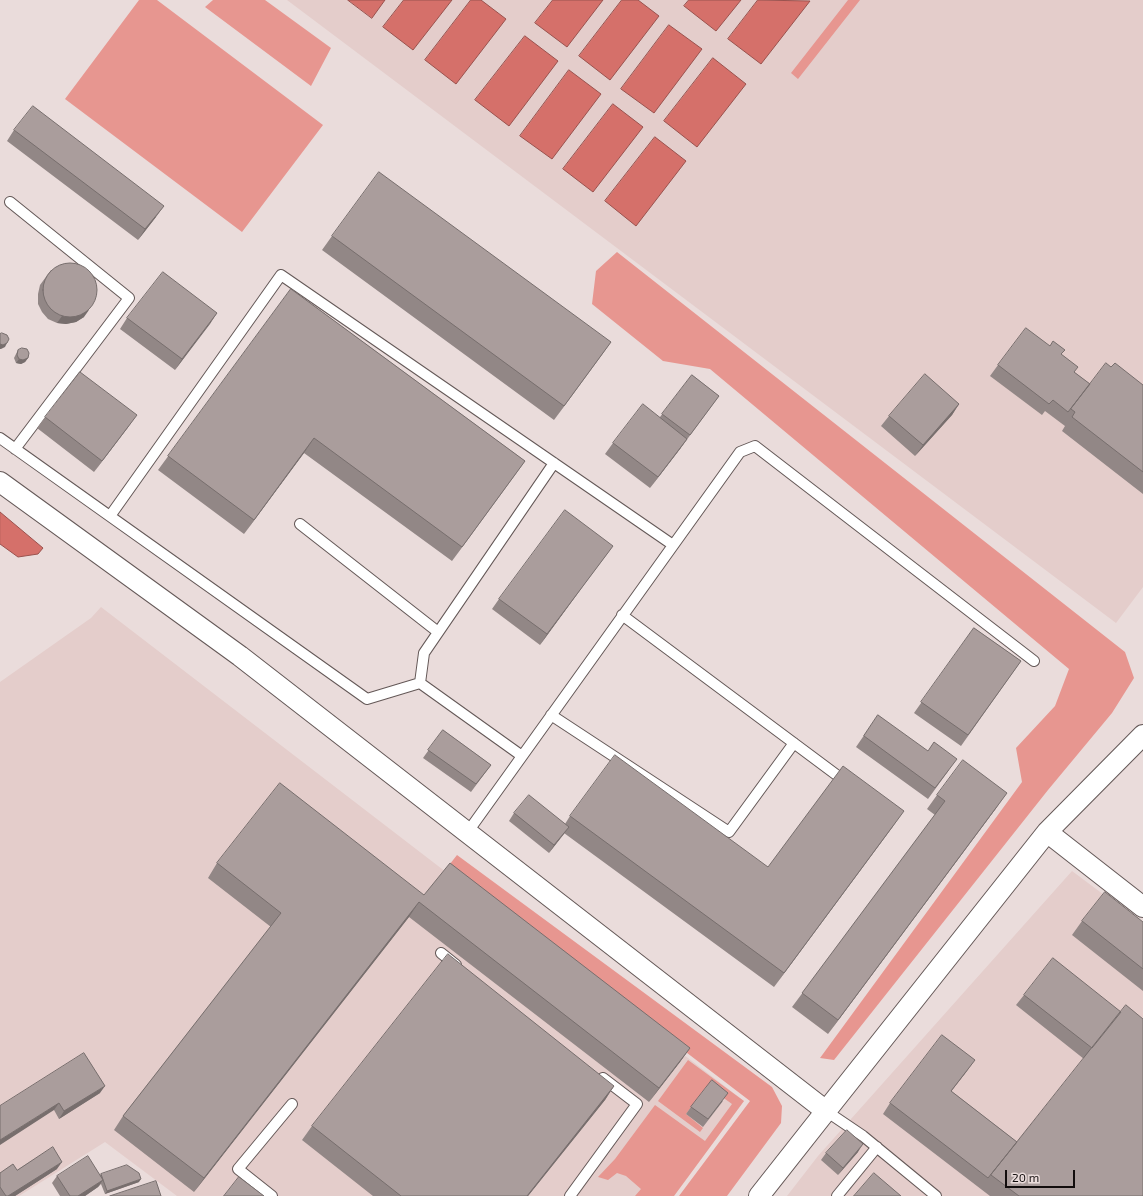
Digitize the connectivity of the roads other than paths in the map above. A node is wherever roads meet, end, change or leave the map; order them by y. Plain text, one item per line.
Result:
1 (10, 202) dead end
2 (0, 438) edge
3 (15, 449) junction
4 (554, 463) junction
5 (0, 482) edge
6 (110, 516) junction
7 (300, 524) dead end
8 (673, 545) junction
9 (622, 615) junction
10 (438, 632) junction
11 (1034, 661) dead end
12 (420, 682) junction
13 (551, 714) junction
14 (1143, 735) edge
15 (794, 743) junction
16 (522, 756) junction
17 (857, 790) edge
18 (1047, 832) junction
19 (467, 833) junction
20 (1143, 906) edge
21 (441, 953) dead end
22 (466, 973) edge
23 (593, 1070) edge
24 (292, 1104) dead end
25 (826, 1112) junction
26 (877, 1147) junction
27 (272, 1196) edge
28 (570, 1196) edge
29 (758, 1196) edge
30 (837, 1196) edge
31 (936, 1196) edge

1 - 3 lane
2 - 3 lane
3 - 6 lane
4 - 6 lane
4 - 8 lane
4 - 10 lane
5 - 19 street
6 - 12 lane
7 - 10 lane
8 - 9 lane
8 - 11 lane
9 - 13 lane
9 - 15 lane
10 - 12 lane
12 - 16 lane
13 - 15 lane
13 - 16 lane
14 - 18 street
15 - 17 lane
16 - 19 lane
18 - 20 street
18 - 25 street
19 - 25 street
21 - 22 lane
23 - 28 lane
24 - 27 lane
25 - 26 lane
25 - 29 street
26 - 30 lane
26 - 31 lane

